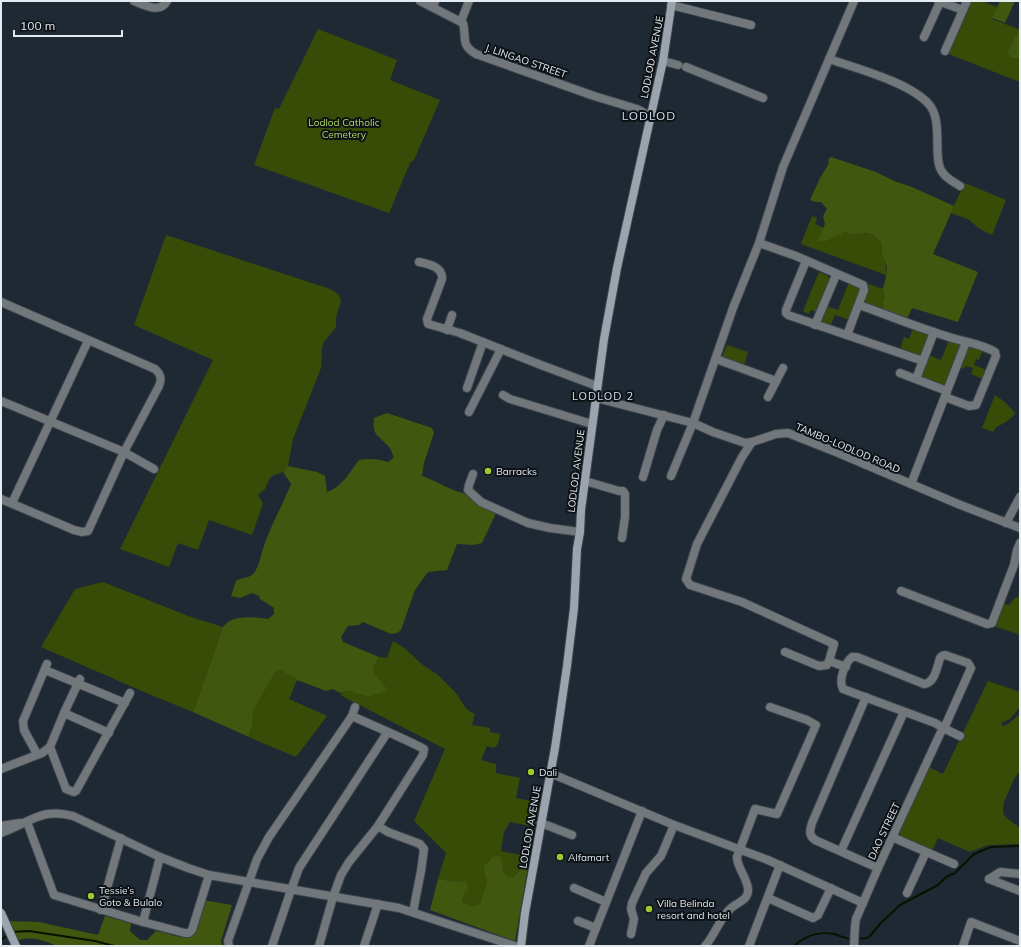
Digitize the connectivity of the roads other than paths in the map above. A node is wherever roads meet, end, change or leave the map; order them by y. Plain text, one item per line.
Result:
1 (134, 1) edge
2 (167, 1) edge
3 (420, 1) edge
4 (470, 1) edge
5 (854, 1) edge
6 (939, 1) edge
7 (967, 1) edge
8 (672, 3) edge
9 (434, 4) edge
10 (963, 10) junction
11 (461, 21) junction
12 (751, 25) dead end
13 (924, 37) dead end
14 (945, 52) dead end
15 (829, 59) junction
16 (663, 61) junction
17 (763, 98) dead end
18 (650, 116) junction
19 (960, 186) dead end
20 (759, 243) junction
21 (806, 261) junction
22 (419, 262) dead end
23 (836, 275) junction
24 (1, 302) edge
25 (859, 305) junction
26 (452, 315) dead end
27 (815, 325) junction
28 (447, 330) junction
29 (934, 332) junction
30 (847, 335) junction
31 (88, 341) junction
32 (483, 342) junction
33 (966, 342) junction
34 (501, 349) junction
35 (716, 359) junction
36 (923, 361) junction
37 (783, 368) dead end
38 (900, 373) dead end
39 (916, 379) junction
40 (776, 381) junction
41 (597, 386) junction
42 (467, 388) dead end
43 (946, 394) junction
44 (503, 395) dead end
45 (768, 397) dead end
46 (596, 398) junction
47 (1, 401) edge
48 (470, 412) dead end
49 (664, 415) junction
50 (51, 422) junction
51 (693, 423) junction
52 (592, 424) junction
53 (752, 442) junction
54 (124, 452) junction
55 (154, 469) dead end
56 (473, 474) dead end
57 (671, 476) dead end
58 (643, 477) dead end
59 (585, 481) junction
60 (911, 484) junction
61 (1020, 497) edge
62 (1, 499) edge
63 (12, 503) junction
64 (1006, 524) junction
65 (1020, 528) edge
66 (580, 532) junction
67 (622, 538) dead end
68 (1020, 543) edge
69 (901, 590) dead end
70 (785, 652) dead end
71 (829, 661) junction
72 (846, 667) junction
73 (79, 681) junction
74 (130, 693) dead end
75 (866, 697) junction
76 (125, 703) junction
77 (355, 707) dead end
78 (770, 708) dead end
79 (904, 712) junction
80 (64, 713) junction
81 (352, 716) junction
82 (944, 729) junction
83 (109, 733) junction
84 (387, 733) junction
85 (960, 736) dead end
86 (50, 747) junction
87 (37, 754) junction
88 (1, 769) edge
89 (550, 773) junction
90 (642, 811) junction
91 (27, 822) junction
92 (541, 823) junction
93 (674, 825) junction
94 (1, 826) edge
95 (378, 826) junction
96 (1, 833) edge
97 (572, 835) dead end
98 (892, 837) junction
99 (121, 838) junction
100 (739, 849) junction
101 (841, 851) junction
102 (926, 852) junction
103 (160, 857) junction
104 (954, 864) dead end
105 (780, 865) junction
106 (878, 868) junction
107 (1020, 874) edge
108 (209, 875) junction
109 (249, 883) junction
110 (574, 888) dead end
111 (830, 888) junction
112 (291, 890) junction
113 (1020, 891) edge
114 (907, 893) dead end
115 (333, 897) junction
116 (768, 898) junction
117 (606, 902) junction
118 (863, 903) junction
119 (378, 904) junction
120 (102, 910) junction
121 (413, 912) junction
122 (2, 916) edge
123 (578, 921) dead end
124 (143, 922) junction
125 (596, 928) junction
126 (631, 934) dead end
127 (1020, 941) edge
128 (15, 944) edge
129 (229, 946) edge
130 (272, 946) edge
131 (319, 946) edge
132 (364, 946) edge
133 (515, 946) edge
134 (521, 946) edge
135 (589, 946) edge
136 (704, 946) edge
137 (749, 946) edge
138 (854, 946) edge
139 (963, 946) edge

1 - 2 street
3 - 9 street
4 - 11 street
5 - 15 street
6 - 10 street
6 - 13 street
7 - 10 street
8 - 12 street
8 - 16 main road, LODLOD AVENUE
9 - 11 street
10 - 14 street
11 - 18 street, J. LINGAO STREET
15 - 19 street
15 - 20 street
16 - 17 street
16 - 18 main road, LODLOD AVENUE
18 - 41 main road, LODLOD AVENUE
20 - 21 street
20 - 35 street
21 - 23 street
21 - 27 street
22 - 28 street
23 - 25 street
23 - 27 street
24 - 31 street
25 - 29 street
25 - 30 street
26 - 28 street
27 - 30 street
28 - 32 street
29 - 33 street
29 - 36 street
30 - 36 street
31 - 50 street
31 - 54 street
32 - 34 street
32 - 42 street
33 - 43 street
33 - 43 street
34 - 41 street
34 - 48 street
35 - 40 street
35 - 51 street
36 - 39 street
37 - 40 street
38 - 39 street
39 - 43 street
40 - 45 street
41 - 46 main road, LODLOD AVENUE
43 - 60 street
44 - 52 street
46 - 49 street, TAMBO-LODLOD ROAD
46 - 52 main road, LODLOD AVENUE
47 - 50 street
49 - 51 street, TAMBO-LODLOD ROAD
49 - 58 street
50 - 54 street
50 - 63 street
51 - 53 street, TAMBO-LODLOD ROAD
51 - 57 street
52 - 59 main road, LODLOD AVENUE
53 - 60 street, TAMBO-LODLOD ROAD
53 - 71 street
54 - 55 street
54 - 63 street
56 - 66 street
59 - 66 main road, LODLOD AVENUE
59 - 67 street
60 - 64 street, TAMBO-LODLOD ROAD
61 - 64 street
62 - 63 street
64 - 65 street, TAMBO-LODLOD ROAD
66 - 89 main road, LODLOD AVENUE
68 - 69 street
70 - 71 street
71 - 72 street
72 - 75 street
72 - 82 street, DAO STREET
73 - 76 street
73 - 80 street
73 - 87 street
74 - 76 street
75 - 79 street
75 - 101 street
76 - 83 street
77 - 81 street
78 - 100 street
79 - 82 street
79 - 101 street
80 - 83 street
80 - 86 street
81 - 84 street
81 - 109 street
82 - 85 street
82 - 98 street, DAO STREET
83 - 86 street
84 - 95 street
84 - 112 street
86 - 87 street
87 - 88 street
89 - 90 street
89 - 92 main road, LODLOD AVENUE
90 - 93 street
90 - 117 street
91 - 94 street
91 - 96 street
91 - 99 street
91 - 120 street
92 - 97 street
92 - 134 main road, LODLOD AVENUE
93 - 100 street
93 - 126 street
95 - 115 street
95 - 121 street
98 - 102 street
98 - 106 street, DAO STREET
99 - 103 street
99 - 120 street
100 - 105 street
100 - 136 street
101 - 106 street
102 - 104 street
102 - 114 street
103 - 108 street
103 - 124 street
105 - 111 street
105 - 116 street
106 - 118 street, DAO STREET
107 - 113 street
108 - 109 street
108 - 124 street
109 - 112 street
109 - 129 street
110 - 117 street
111 - 116 street
111 - 118 street
112 - 115 street
112 - 130 street
115 - 119 street
115 - 131 street
116 - 137 street
117 - 125 street
118 - 138 street, DAO STREET
119 - 121 street
119 - 132 street
120 - 124 street
121 - 133 street
122 - 128 main road
123 - 125 street
125 - 135 street
127 - 139 street

